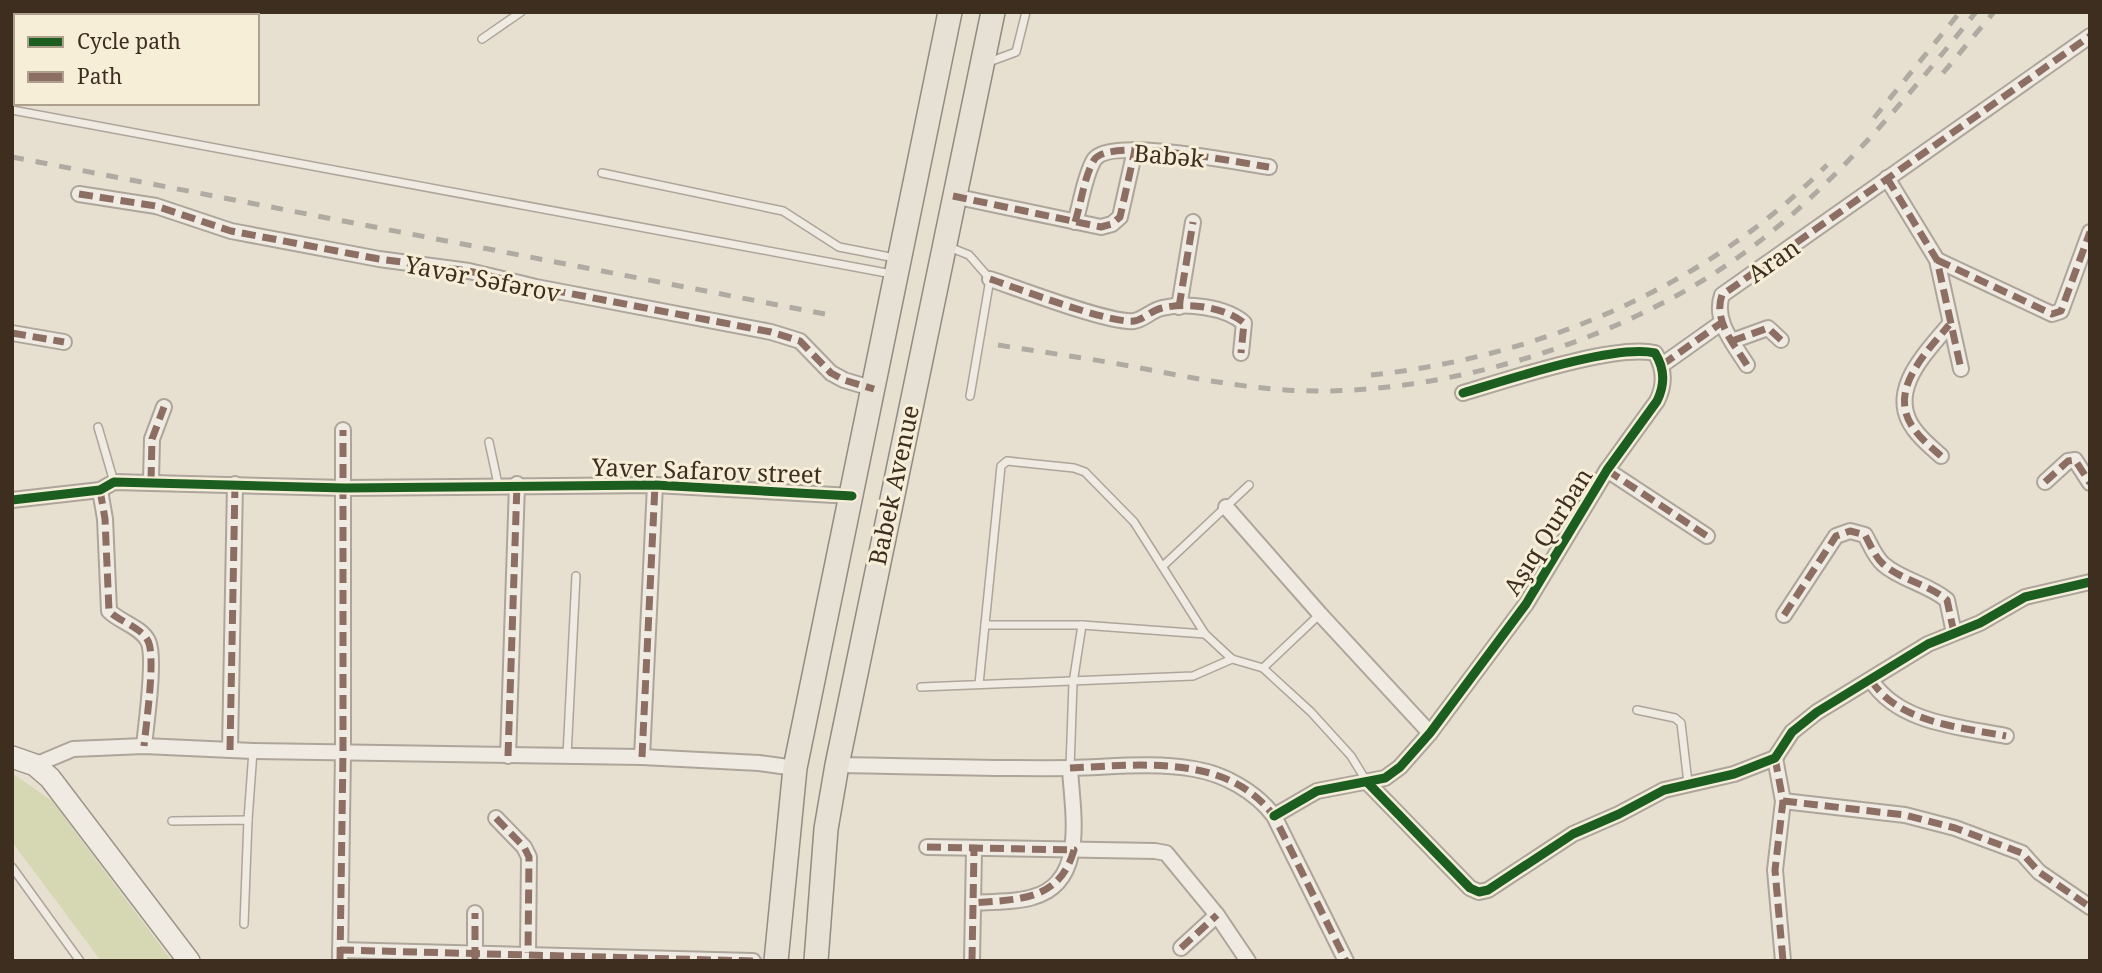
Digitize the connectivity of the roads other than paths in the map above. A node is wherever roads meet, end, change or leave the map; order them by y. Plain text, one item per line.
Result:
1 (521, 12) edge
2 (950, 12) edge
3 (993, 12) edge
4 (1026, 12) edge
5 (2090, 36) edge
6 (482, 39) dead end
7 (982, 64) junction
8 (12, 110) edge
9 (1135, 150) junction
10 (1269, 167) dead end
11 (602, 173) dead end
12 (1886, 177) junction
13 (79, 194) dead end
14 (953, 195) junction
15 (1075, 222) junction
16 (1193, 222) dead end
17 (2090, 232) edge
18 (943, 244) junction
19 (1937, 260) junction
20 (897, 267) junction
21 (989, 279) junction
22 (1179, 307) junction
23 (1721, 323) junction
24 (1949, 325) junction
25 (12, 333) edge
26 (1781, 340) dead end
27 (1732, 341) junction
28 (64, 342) dead end
29 (1241, 353) dead end
30 (1662, 365) junction
31 (1747, 365) dead end
32 (1961, 369) dead end
33 (874, 388) junction
34 (1463, 393) dead end
35 (970, 396) dead end
36 (164, 407) dead end
37 (98, 427) dead end
38 (343, 430) dead end
39 (489, 442) dead end
40 (1941, 456) dead end
41 (1607, 470) junction
42 (151, 481) junction
43 (114, 482) junction
44 (2045, 482) dead end
45 (2090, 483) edge
46 (235, 484) junction
47 (498, 484) junction
48 (517, 484) junction
49 (655, 485) junction
50 (1249, 485) dead end
51 (345, 488) junction
52 (100, 490) junction
53 (852, 496) junction
54 (12, 500) edge
55 (1226, 507) junction
56 (1707, 536) dead end
57 (1163, 566) junction
58 (576, 576) dead end
59 (2090, 582) edge
60 (1320, 614) junction
61 (1784, 615) dead end
62 (985, 625) junction
63 (1082, 625) junction
64 (1954, 633) junction
65 (1205, 634) junction
66 (1232, 659) junction
67 (1263, 668) junction
68 (1871, 680) junction
69 (1073, 682) junction
70 (979, 684) junction
71 (921, 687) dead end
72 (1637, 710) dead end
73 (1430, 733) junction
74 (2006, 736) dead end
75 (144, 746) junction
76 (230, 750) junction
77 (253, 751) junction
78 (344, 752) junction
79 (508, 756) junction
80 (12, 757) edge
81 (566, 757) junction
82 (642, 757) junction
83 (1775, 758) junction
84 (35, 765) junction
85 (837, 765) junction
86 (795, 768) junction
87 (1070, 768) junction
88 (1367, 782) junction
89 (1688, 783) junction
90 (1783, 801) junction
91 (1274, 816) junction
92 (496, 818) dead end
93 (248, 820) junction
94 (172, 821) dead end
95 (927, 847) dead end
96 (974, 850) junction
97 (1074, 850) junction
98 (12, 867) edge
99 (973, 903) junction
100 (2090, 907) edge
101 (475, 913) dead end
102 (1217, 915) junction
103 (244, 924) dead end
104 (1181, 948) dead end
105 (528, 953) junction
106 (340, 955) edge
107 (475, 957) edge
108 (80, 961) edge
109 (189, 961) edge
110 (752, 961) edge
111 (776, 961) edge
112 (816, 961) edge
113 (972, 961) edge
114 (1248, 961) edge
115 (1346, 961) edge
116 (1783, 961) edge

1 - 6 lane
2 - 20 main road, Babek Avenue
3 - 7 main road, Babek Avenue
4 - 7 lane
5 - 12 street, Aran
7 - 14 main road, Babek Avenue
8 - 20 lane
9 - 10 street, Babək
9 - 15 street, Babək
9 - 15 street
11 - 20 lane
12 - 19 street
12 - 23 street, Aran
13 - 33 street, Yavər Səfərov
14 - 15 street
14 - 18 main road, Babek Avenue
16 - 22 street
17 - 19 street
18 - 21 lane
18 - 85 main road, Babek Avenue
19 - 24 street
20 - 33 main road, Babek Avenue
21 - 22 street
21 - 35 lane
22 - 29 street
23 - 27 street
23 - 30 street
24 - 32 street
24 - 40 street
25 - 28 street
26 - 27 street
27 - 31 street
30 - 34 street
30 - 41 street, Aşıq Qurban
33 - 53 main road, Babek Avenue
36 - 42 street
37 - 43 lane
38 - 51 street
39 - 47 lane
41 - 56 street
41 - 73 street, Aşıq Qurban
42 - 43 street
42 - 46 street
43 - 52 street
44 - 45 street
46 - 51 street
46 - 76 street
47 - 48 street, Yaver Safarov street
47 - 51 street, Yaver Safarov street
48 - 49 street, Yaver Safarov street
48 - 79 street
49 - 53 street, Yaver Safarov street
49 - 82 street, Yaver Safarov street
50 - 55 lane
51 - 78 street
52 - 54 street
52 - 75 street
53 - 86 main road, Babek Avenue
55 - 57 lane
55 - 60 street
57 - 62 lane
57 - 65 lane
58 - 81 lane
59 - 64 street
60 - 67 lane
60 - 73 street
61 - 64 street
62 - 63 lane
62 - 70 lane
63 - 65 lane
63 - 69 lane
64 - 68 street
65 - 66 lane
66 - 67 lane
66 - 69 lane
67 - 88 lane
68 - 74 street
68 - 83 street
69 - 70 lane
69 - 87 lane
70 - 71 lane
72 - 89 lane
73 - 88 street, Aşıq Qurban
75 - 76 street
75 - 84 street
76 - 77 street
77 - 78 street
77 - 93 lane
78 - 79 street
78 - 106 street
79 - 81 street
80 - 84 street
81 - 82 street
82 - 86 street
83 - 89 street
83 - 90 street
84 - 109 street
85 - 87 street
85 - 112 main road, Babek Avenue
86 - 111 main road, Babek Avenue
87 - 91 street
87 - 97 street
88 - 89 street
88 - 91 street, Aşıq Qurban
90 - 100 street
90 - 116 street
91 - 115 street
92 - 105 street
93 - 94 lane
93 - 103 lane
95 - 96 street
96 - 97 street
96 - 99 street
97 - 99 street
97 - 102 street
98 - 108 lane
99 - 113 street
101 - 107 street
102 - 104 street
102 - 114 street
105 - 107 street
105 - 110 street
106 - 107 street

